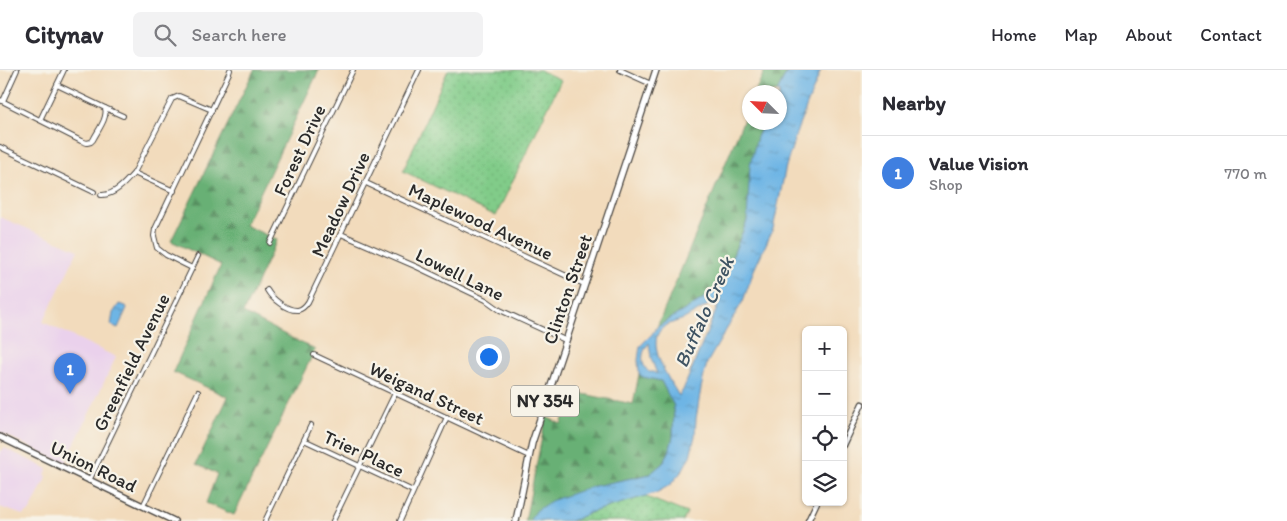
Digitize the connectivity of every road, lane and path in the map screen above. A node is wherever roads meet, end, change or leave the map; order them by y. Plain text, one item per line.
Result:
1 (17, 70) edge
2 (64, 70) edge
3 (230, 70) edge
4 (353, 70) edge
5 (419, 70) edge
6 (620, 70) edge
7 (656, 70) edge
8 (651, 84) junction
9 (57, 85) junction
10 (2, 101) edge
11 (105, 108) junction
12 (212, 110) junction
13 (123, 116) dead end
14 (40, 120) junction
15 (0, 147) edge
16 (134, 173) junction
17 (366, 183) junction
18 (174, 191) junction
19 (94, 192) dead end
20 (101, 195) dead end
21 (341, 234) junction
22 (270, 243) dead end
23 (198, 256) dead end
24 (192, 268) junction
25 (584, 284) junction
26 (266, 290) dead end
27 (565, 340) junction
28 (314, 355) dead end
29 (198, 392) dead end
30 (394, 393) junction
31 (862, 404) edge
32 (447, 417) junction
33 (310, 425) dead end
34 (847, 436) edge
35 (0, 437) edge
36 (304, 440) junction
37 (529, 456) junction
38 (359, 466) junction
39 (90, 481) junction
40 (413, 491) junction
41 (143, 506) junction
42 (815, 506) edge
43 (174, 521) edge
44 (265, 521) edge
45 (333, 521) edge
46 (400, 521) edge
47 (516, 521) edge
48 (808, 521) edge

1 - 10 street
2 - 9 street
3 - 12 street
4 - 22 street, Forest Drive
5 - 17 street, Meadow Drive
6 - 8 street
7 - 8 main road, Clinton Street / NY 354
8 - 25 main road, Clinton Street / NY 354
9 - 11 street
9 - 14 street
10 - 14 street
11 - 13 street
11 - 14 street
12 - 16 street
12 - 18 street
15 - 19 street
16 - 18 street
16 - 20 street
17 - 21 street, Meadow Drive
17 - 25 street, Maplewood Avenue
18 - 24 street
21 - 26 street, Meadow Drive
21 - 27 street, Lowell Lane
23 - 24 street, Greenfield Avenue
24 - 39 street, Greenfield Avenue
25 - 27 main road, Clinton Street / NY 354
27 - 37 main road, Clinton Street / NY 354
28 - 30 street, Weigand Street
29 - 41 street
30 - 32 street, Weigand Street
30 - 38 street
31 - 34 street
32 - 37 street, Weigand Street
32 - 40 street
33 - 36 street
35 - 39 main road, Union Road
36 - 38 street, Trier Place
36 - 44 street
37 - 47 main road, Clinton Street / NY 354
38 - 40 street, Trier Place
38 - 45 street
39 - 41 main road, Union Road
40 - 46 street
41 - 43 main road, Union Road
42 - 48 street

